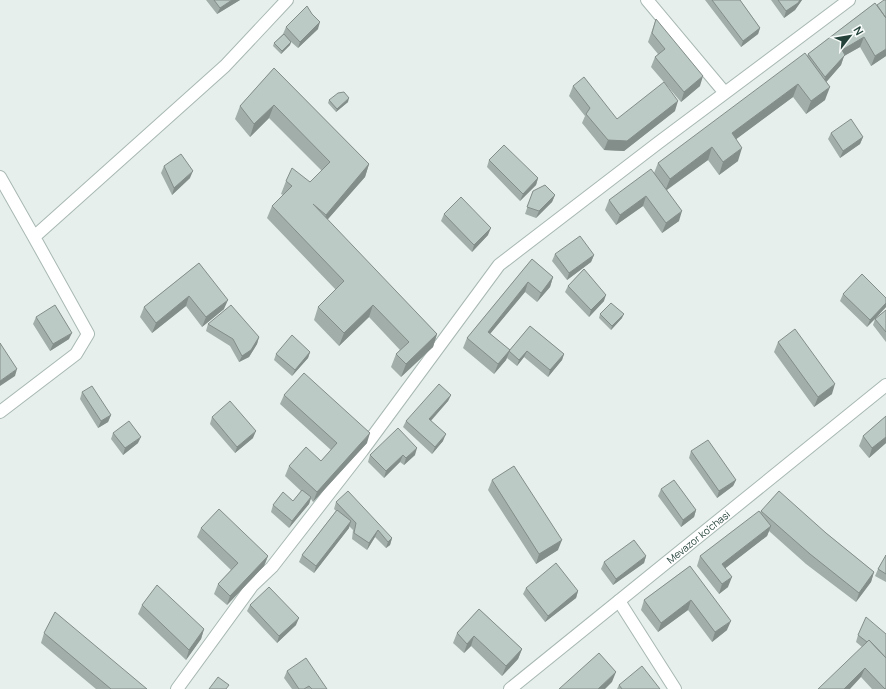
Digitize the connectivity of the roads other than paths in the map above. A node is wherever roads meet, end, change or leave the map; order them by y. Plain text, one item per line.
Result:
1 (287, 0) edge
2 (647, 0) edge
3 (849, 0) edge
4 (725, 93) junction
5 (0, 177) edge
6 (34, 237) junction
7 (886, 385) edge
8 (0, 412) edge
9 (619, 601) junction
10 (177, 689) edge
11 (510, 689) edge
12 (675, 689) edge

1 - 6 street
2 - 4 street
3 - 4 street
4 - 10 street
5 - 6 street
6 - 8 street
7 - 9 street, Mevazor ko'chasi
9 - 11 street, Mevazor ko'chasi
9 - 12 street

